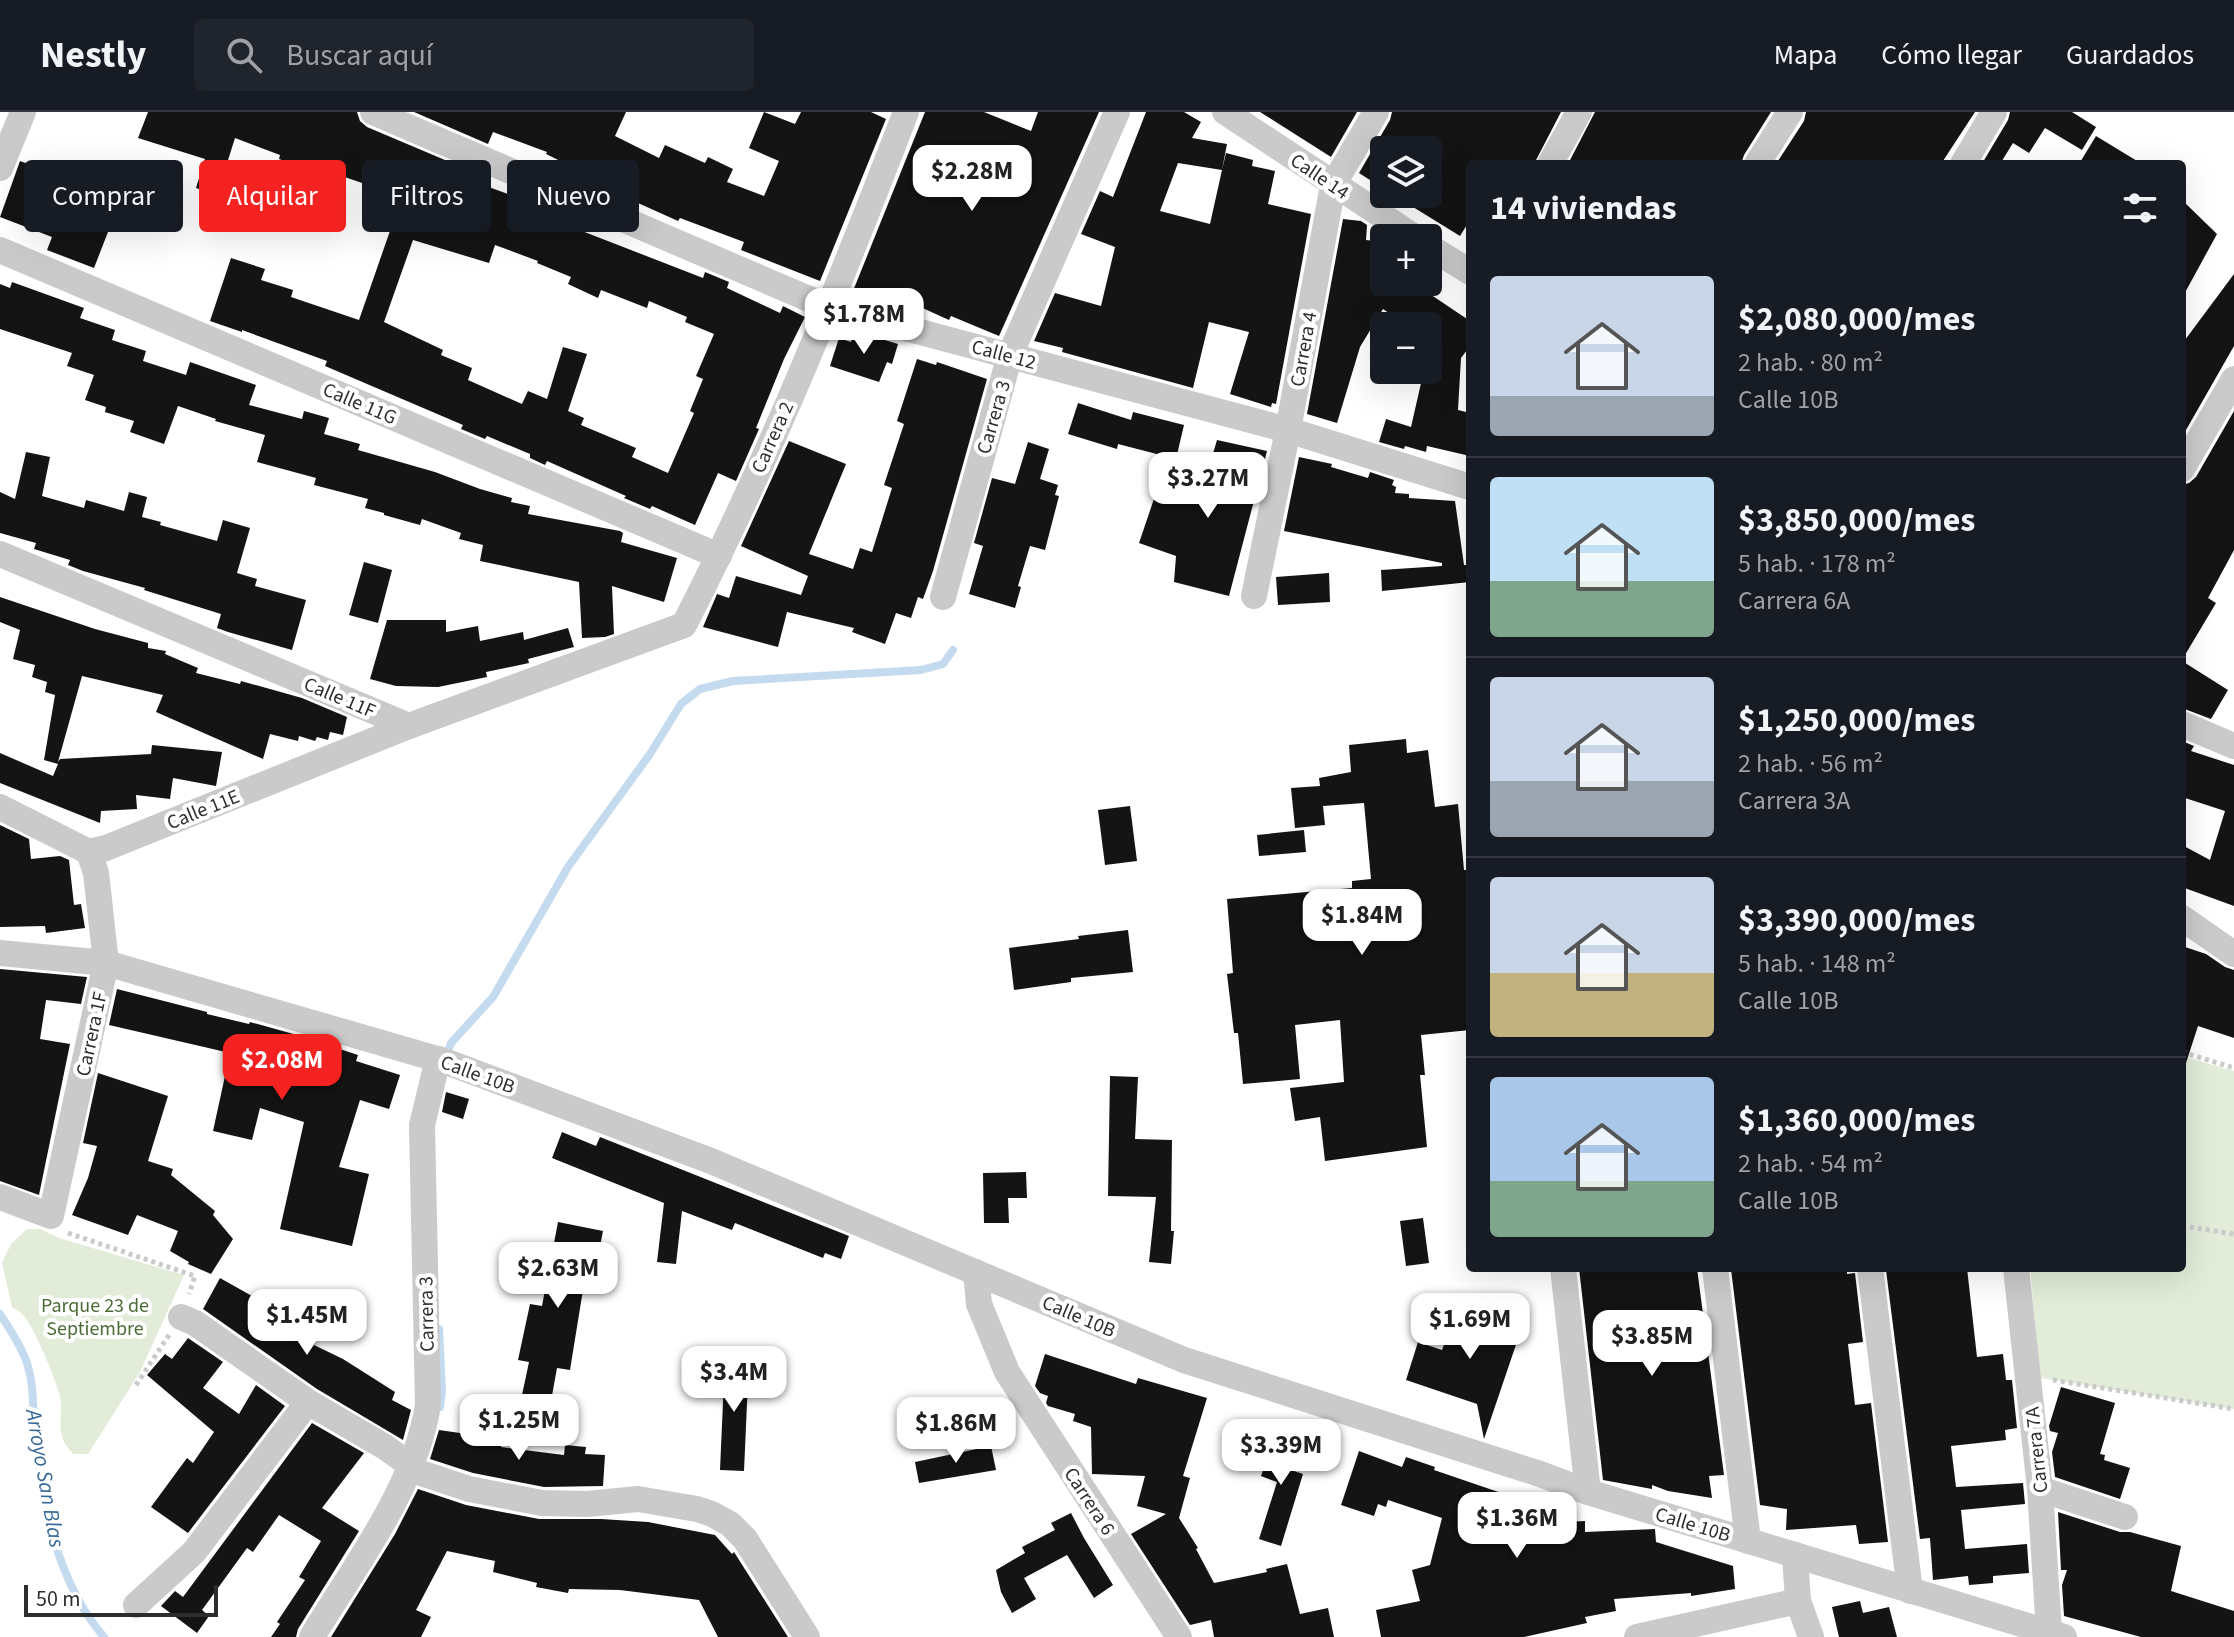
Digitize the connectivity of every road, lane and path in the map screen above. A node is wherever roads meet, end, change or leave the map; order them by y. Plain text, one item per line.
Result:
1 (23, 112) edge
2 (373, 112) edge
3 (906, 112) edge
4 (1117, 112) edge
5 (1225, 112) edge
6 (1376, 112) edge
7 (1579, 112) edge
8 (1790, 112) edge
9 (1994, 112) edge
10 (1552, 160) edge
11 (1760, 160) edge
12 (1965, 160) edge
13 (0, 168) edge
14 (1333, 185) junction
15 (1394, 224) edge
16 (0, 250) edge
17 (1442, 255) edge
18 (1466, 270) edge
19 (830, 308) junction
20 (1010, 355) junction
21 (2234, 379) edge
22 (1288, 430) junction
23 (2186, 462) edge
24 (1466, 486) edge
25 (0, 554) edge
26 (719, 556) junction
27 (1254, 596) dead end
28 (943, 597) dead end
29 (409, 726) junction
30 (2186, 726) edge
31 (2234, 746) edge
32 (0, 807) edge
33 (89, 852) junction
34 (2186, 921) edge
35 (0, 953) edge
36 (2234, 954) edge
37 (106, 963) junction
38 (2186, 1053) edge
39 (438, 1059) junction
40 (2234, 1068) edge
41 (0, 1197) edge
42 (51, 1216) junction
43 (2186, 1227) edge
44 (2234, 1234) edge
45 (976, 1272) junction
46 (1563, 1272) edge
47 (1715, 1272) edge
48 (1870, 1272) edge
49 (2016, 1272) edge
50 (195, 1276) dead end
51 (181, 1317) dead end
52 (2028, 1376) junction
53 (308, 1402) junction
54 (2234, 1409) edge
55 (410, 1465) junction
56 (2040, 1489) junction
57 (1588, 1492) junction
58 (2125, 1517) dead end
59 (1748, 1541) junction
60 (1795, 1555) junction
61 (1910, 1591) junction
62 (1798, 1601) junction
63 (136, 1605) dead end
64 (2057, 1635) edge
65 (312, 1637) edge
66 (807, 1637) edge
67 (1179, 1637) edge
68 (1637, 1637) edge
69 (1811, 1637) edge

1 - 13 street
2 - 19 street, Calle 12
3 - 19 street, Carrera 2
4 - 20 street, Carrera 3
5 - 14 street, Calle 14
6 - 14 street, Carrera 4
7 - 10 street
8 - 11 street
9 - 12 street
14 - 15 street, Calle 14
14 - 22 street, Carrera 4
16 - 26 street, Calle 11G
17 - 18 street
19 - 20 street, Calle 12
19 - 26 street, Carrera 2
20 - 22 street, Calle 12
20 - 28 street, Carrera 3
21 - 23 street
22 - 24 street, Calle 12
22 - 27 street, Carrera 4
25 - 29 street, Calle 11F
26 - 29 street, Carrera 2
29 - 33 street, Calle 11E
30 - 31 street
32 - 33 street
33 - 37 street, Carrera 1F
34 - 36 street
35 - 37 street, Calle 10B
37 - 39 street, Calle 10B
37 - 42 street, Carrera 1F
38 - 40 path
39 - 45 street, Calle 10B
39 - 55 street, Carrera 3
41 - 42 street
42 - 50 path
43 - 44 path
45 - 57 street, Calle 10B
45 - 67 street, Carrera 6
46 - 57 street
47 - 59 street
48 - 61 street
49 - 52 street, Carrera 7A
51 - 53 street
52 - 54 path
52 - 56 street, Carrera 7A
53 - 55 street
53 - 63 street
55 - 65 street, Carrera 3
55 - 66 street
56 - 58 street
56 - 64 street, Carrera 7A
57 - 59 street, Calle 10B
59 - 60 street, Calle 10B
60 - 61 street, Calle 10B
60 - 62 street
61 - 64 street, Calle 10B
62 - 68 street
62 - 69 street

